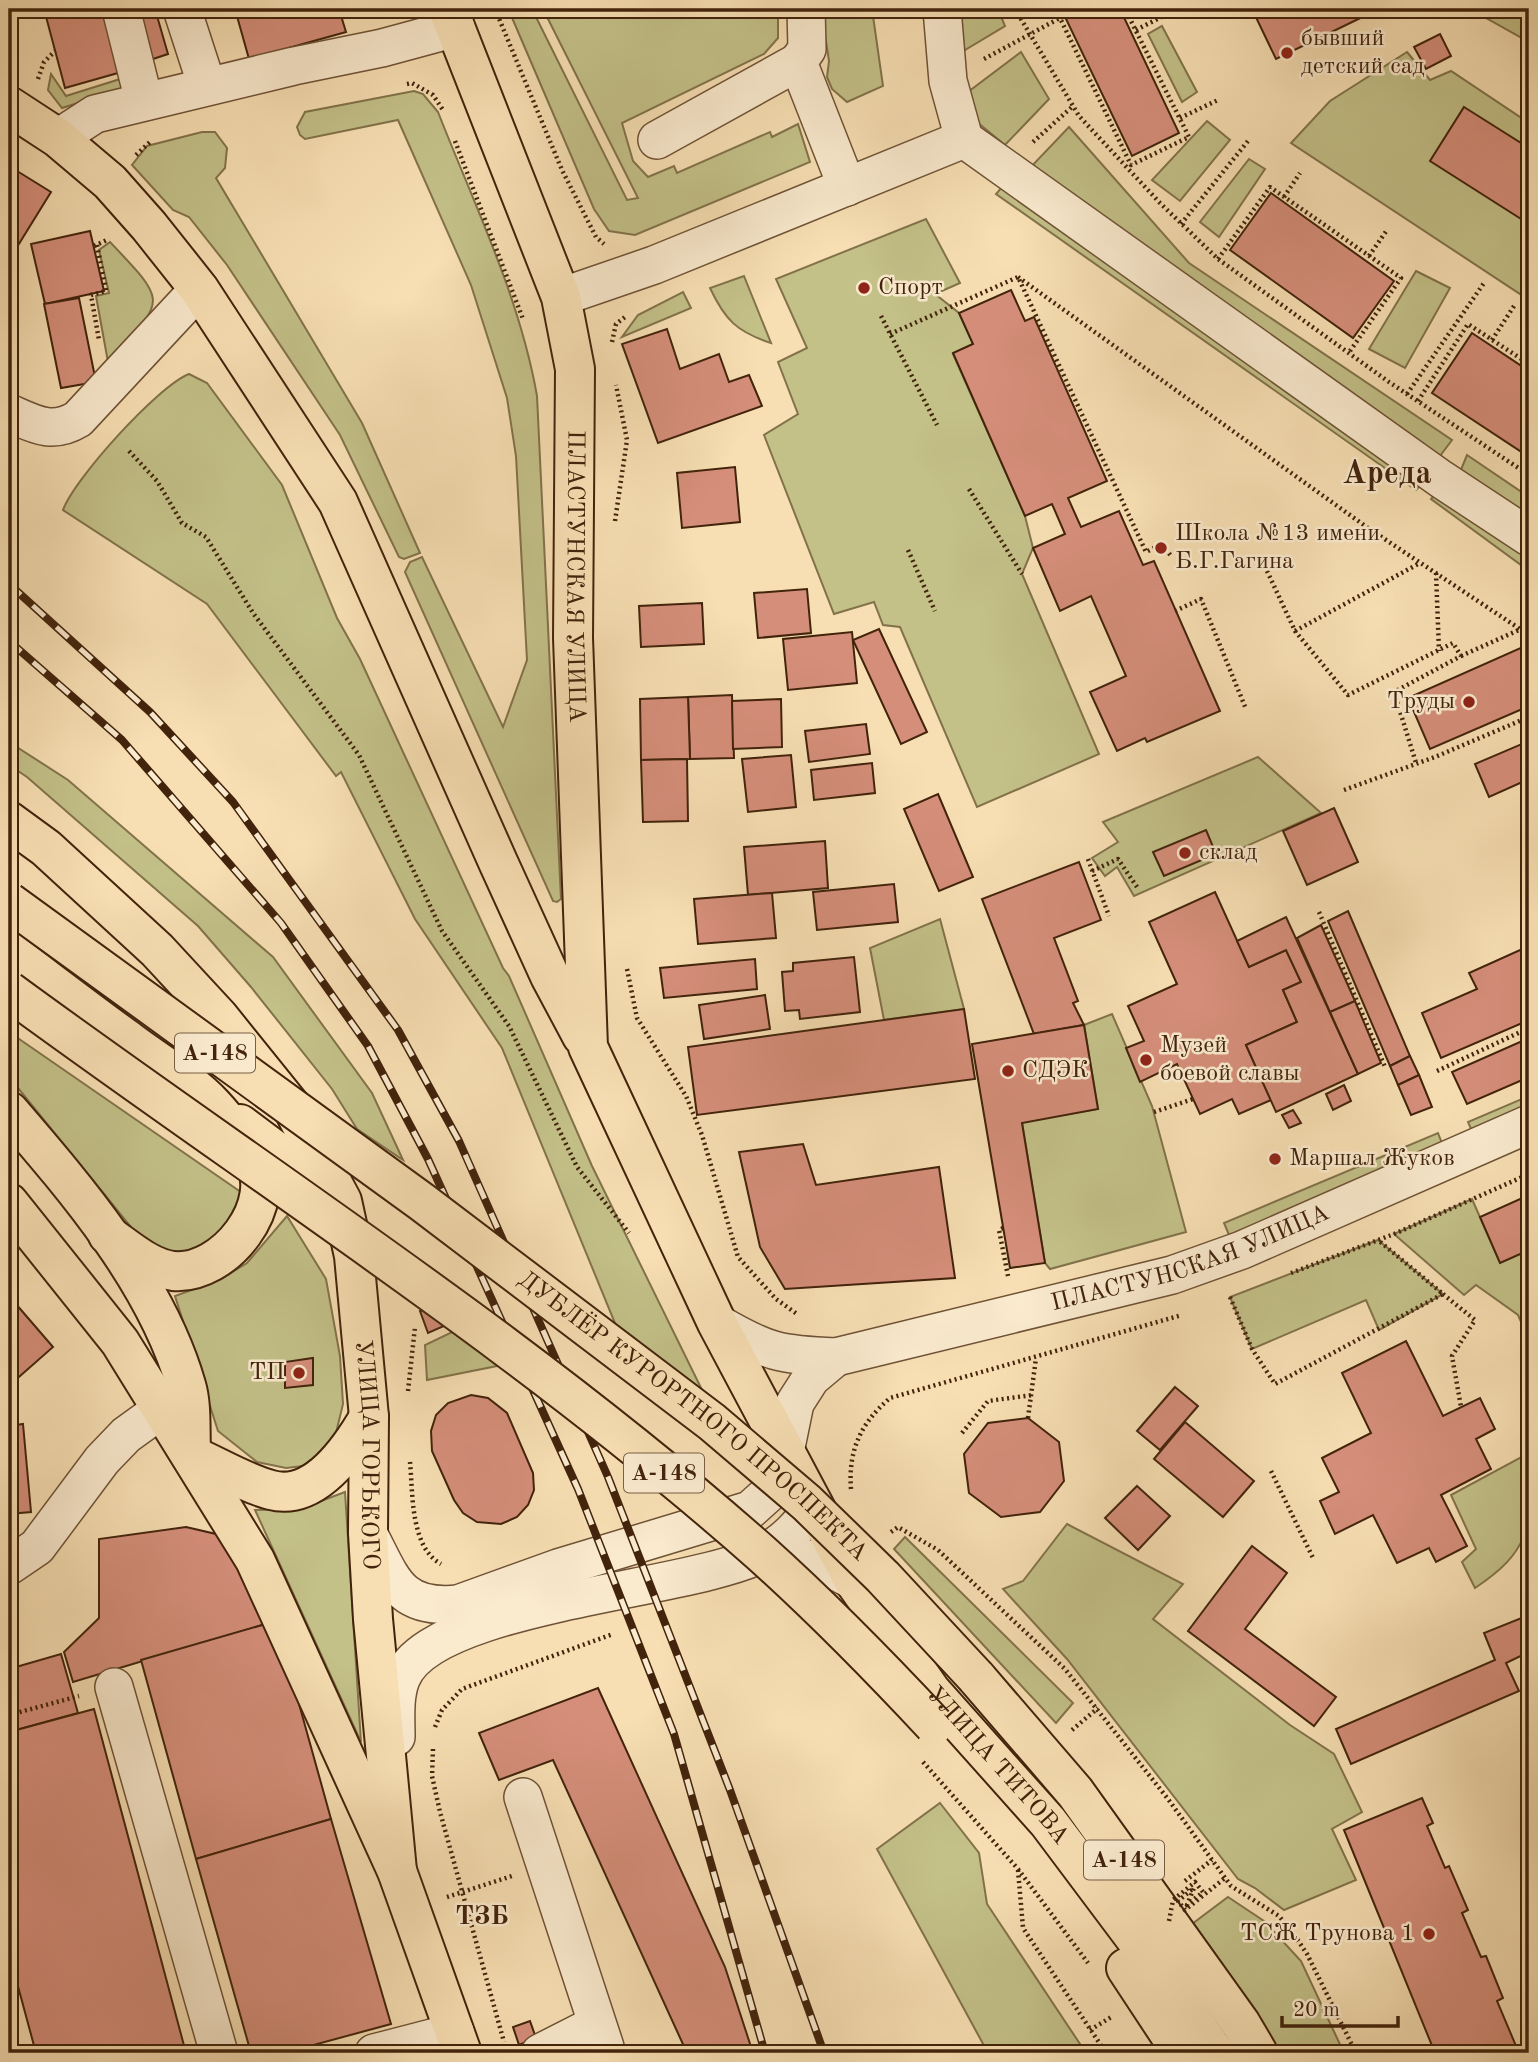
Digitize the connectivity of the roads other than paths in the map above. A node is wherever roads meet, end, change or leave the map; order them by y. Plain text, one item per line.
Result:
1 (121, 9) edge
2 (182, 9) edge
3 (806, 9) edge
4 (942, 9) edge
5 (452, 18) edge
6 (798, 62) junction
7 (207, 86) junction
8 (144, 102) junction
9 (9, 106) edge
10 (58, 138) junction
11 (964, 139) junction
12 (657, 140) dead end
13 (847, 187) junction
14 (199, 289) junction
15 (561, 297) junction
16 (9, 413) edge
17 (1529, 537) edge
18 (9, 821) edge
19 (9, 902) edge
20 (9, 951) edge
21 (9, 991) edge
22 (588, 1047) junction
23 (212, 1104) junction
24 (9, 1111) edge
25 (1529, 1124) edge
26 (342, 1201) junction
27 (9, 1203) edge
28 (108, 1235) junction
29 (717, 1323) junction
30 (836, 1357) junction
31 (162, 1409) junction
32 (369, 1417) junction
33 (785, 1452) junction
34 (191, 1455) junction
35 (813, 1507) junction
36 (368, 1533) junction
37 (766, 1552) junction
38 (9, 1566) edge
39 (853, 1581) junction
40 (114, 1687) road end
41 (523, 1797) dead end
42 (397, 1871) junction
43 (459, 2043) edge
44 (219, 2053) edge
45 (373, 2053) edge
46 (540, 2053) edge
47 (1182, 2053) edge
48 (1215, 2053) edge
49 (1258, 2053) edge

1 - 8 street
2 - 7 street
3 - 6 street
4 - 11 street
5 - 7 street
5 - 15 main road, ПЛАСТУНСКАЯ УЛИЦА
6 - 12 street
6 - 13 street
7 - 8 street
8 - 10 street
9 - 10 main road
10 - 14 main road
11 - 13 street
11 - 17 street
13 - 15 street
14 - 16 street
14 - 22 main road
15 - 22 main road, ПЛАСТУНСКАЯ УЛИЦА
18 - 26 main road, А-148
19 - 49 main road, ДУБЛЁР КУРОРТНОГО ПРОСПЕКТА / А-148, bridge
20 - 23 main road, А-148
21 - 47 main road, А-148, bridge
22 - 29 main road, ПЛАСТУНСКАЯ УЛИЦА
23 - 26 main road, А-148
23 - 28 main road, А-148
24 - 28 main road, А-148
25 - 30 street, ПЛАСТУНСКАЯ УЛИЦА
26 - 32 main road, УЛИЦА ГОРЬКОГО / А-148
27 - 31 main road, УЛИЦА ГОРЬКОГО
28 - 34 main road, А-148
29 - 30 street
29 - 33 main road, УЛИЦА ТИТОВА
30 - 33 street
31 - 34 main road, УЛИЦА ГОРЬКОГО
31 - 38 street
32 - 34 main road
32 - 36 main road, УЛИЦА ГОРЬКОГО
33 - 35 main road, УЛИЦА ТИТОВА
33 - 36 street
34 - 42 main road, УЛИЦА ГОРЬКОГО
35 - 37 street
35 - 39 main road, УЛИЦА ТИТОВА
36 - 42 main road, УЛИЦА ГОРЬКОГО
37 - 39 street
37 - 42 street
39 - 48 main road, УЛИЦА ТИТОВА
40 - 44 street
41 - 46 street
42 - 43 main road, УЛИЦА ГОРЬКОГО
43 - 45 street

